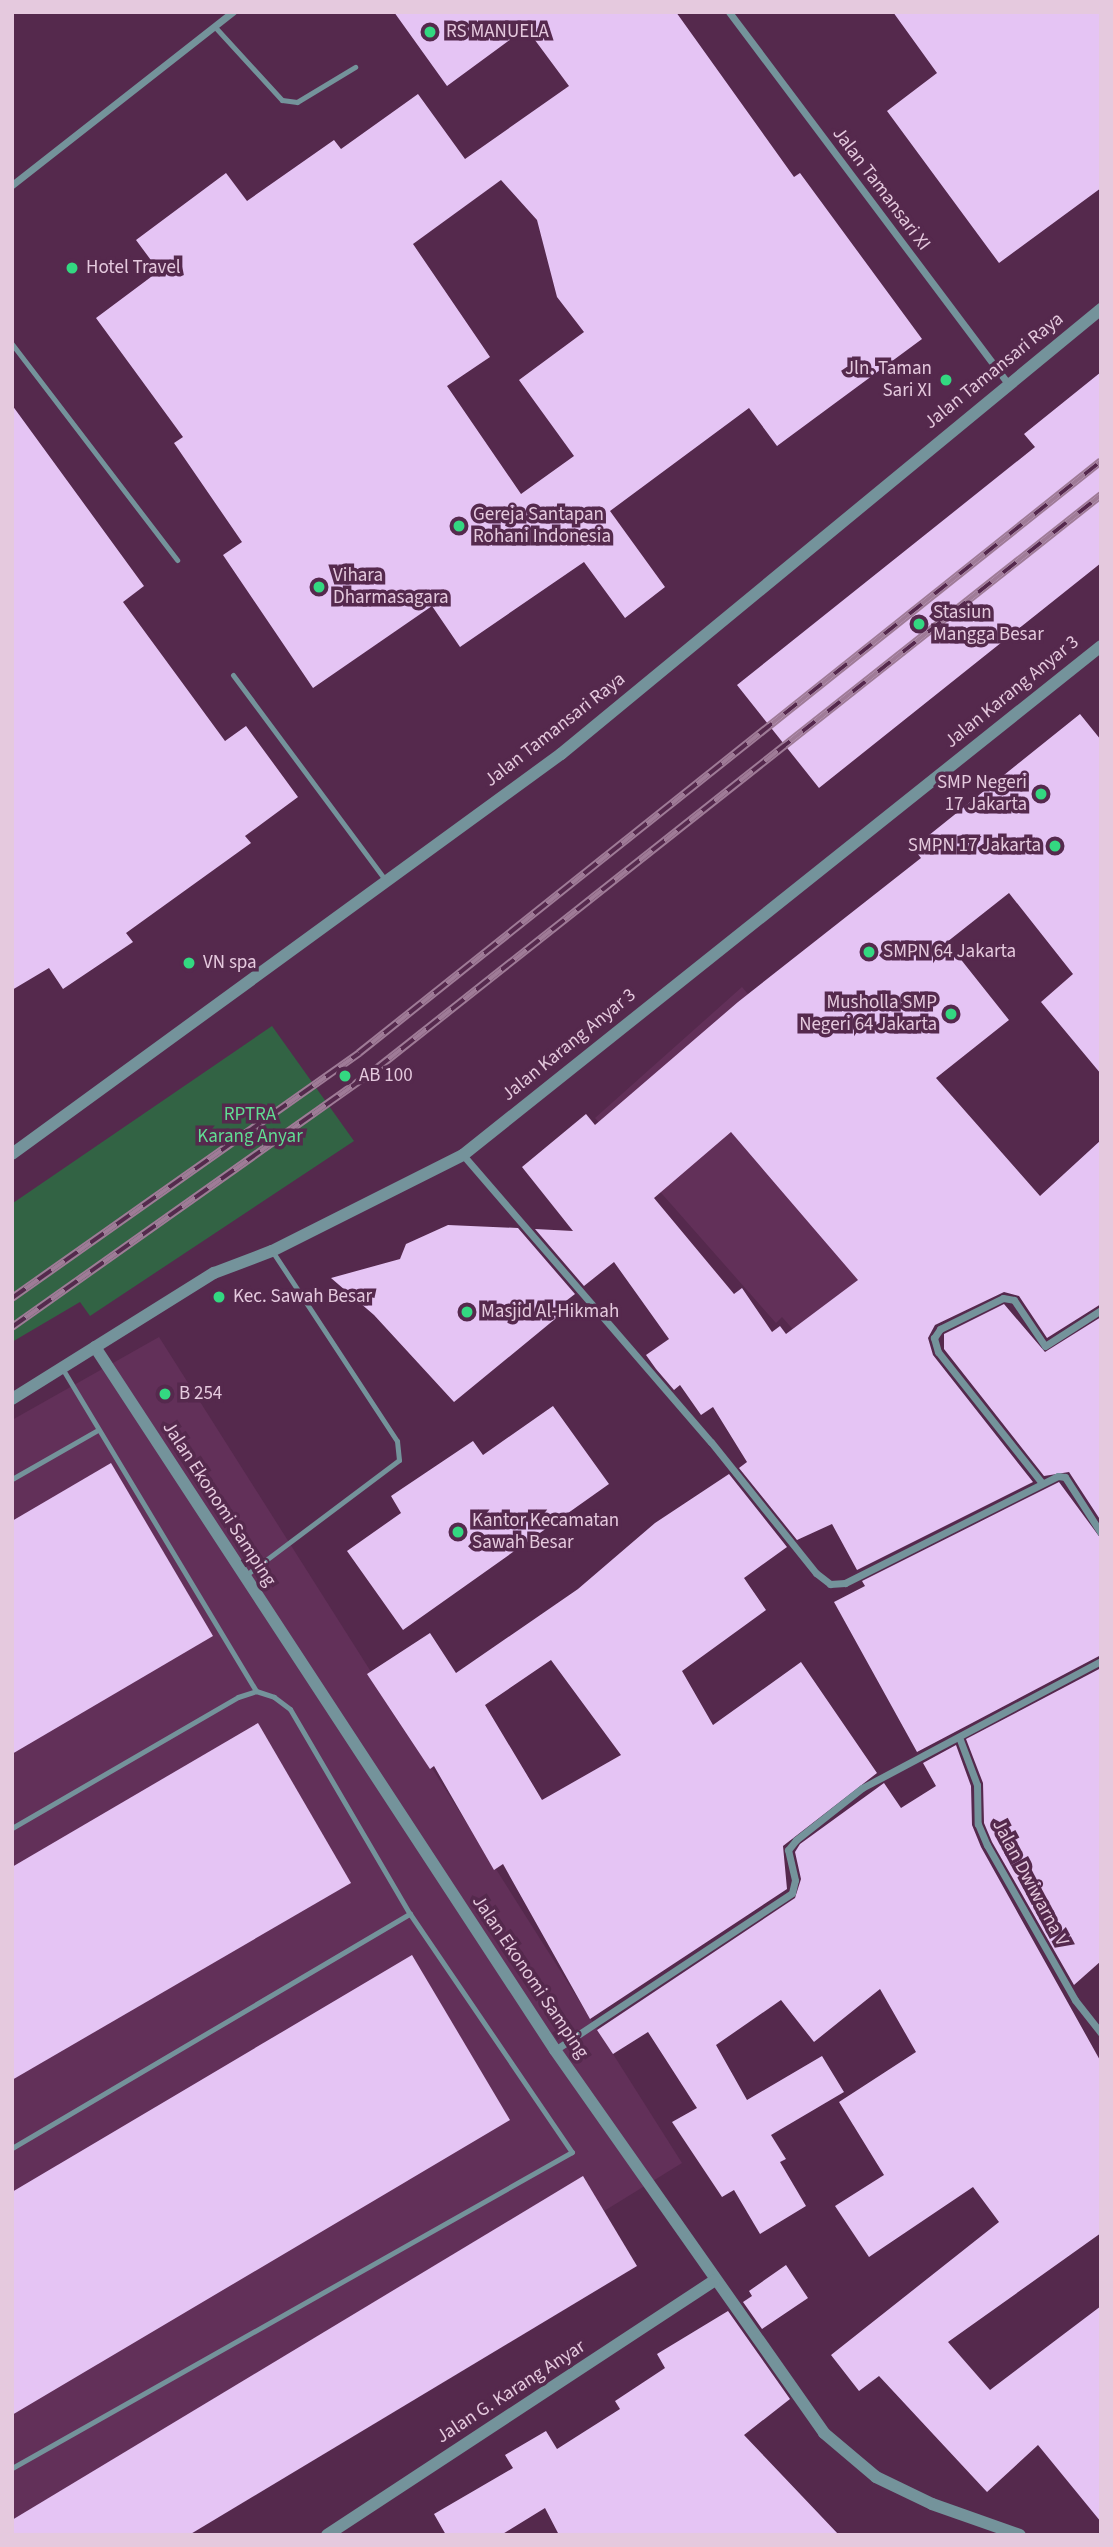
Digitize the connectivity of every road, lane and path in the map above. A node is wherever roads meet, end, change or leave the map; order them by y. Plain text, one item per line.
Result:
1 (233, 12) edge
2 (729, 12) edge
3 (215, 27) junction
4 (355, 67) dead end
5 (12, 185) edge
6 (1101, 309) edge
7 (12, 344) edge
8 (1008, 384) junction
9 (177, 560) dead end
10 (1101, 646) edge
11 (233, 675) dead end
12 (386, 882) junction
13 (12, 1154) edge
14 (463, 1155) junction
15 (272, 1251) junction
16 (1101, 1310) edge
17 (95, 1347) junction
18 (62, 1368) junction
19 (12, 1399) edge
20 (98, 1430) junction
21 (12, 1479) edge
22 (1042, 1483) junction
23 (1101, 1533) edge
24 (243, 1577) junction
25 (1101, 1661) edge
26 (256, 1691) junction
27 (959, 1737) junction
28 (12, 1828) edge
29 (410, 1914) junction
30 (1101, 2033) edge
31 (555, 2050) junction
32 (12, 2148) edge
33 (714, 2281) junction
34 (12, 2468) edge
35 (330, 2534) edge
36 (1020, 2535) edge

1 - 3 street
2 - 8 street, Jalan Tamansari XI
3 - 4 lane
3 - 5 street
6 - 8 street, Jalan Tamansari Raya
7 - 9 lane
8 - 12 street, Jalan Tamansari Raya
10 - 14 street, Jalan Karang Anyar 3
11 - 12 lane
12 - 13 street, Jalan Tamansari Raya
14 - 15 street, Jalan Karang Anyar 3
14 - 22 street
15 - 17 street, Jalan Karang Anyar 3
15 - 24 lane
16 - 22 street
17 - 18 street, Jalan Karang Anyar 3
17 - 24 street, Jalan Ekonomi Samping
18 - 19 street, Jalan Karang Anyar 3
18 - 20 lane
20 - 21 lane
20 - 26 lane
22 - 23 street
24 - 31 street, Jalan Ekonomi Samping
25 - 27 street
26 - 28 lane
26 - 29 lane
27 - 30 street, Jalan Dwiwarna V
27 - 31 street
29 - 32 lane
29 - 34 lane
31 - 33 street, Jalan Ekonomi Samping
33 - 35 street, Jalan G. Karang Anyar
33 - 36 street, Jalan Ekonomi Samping

